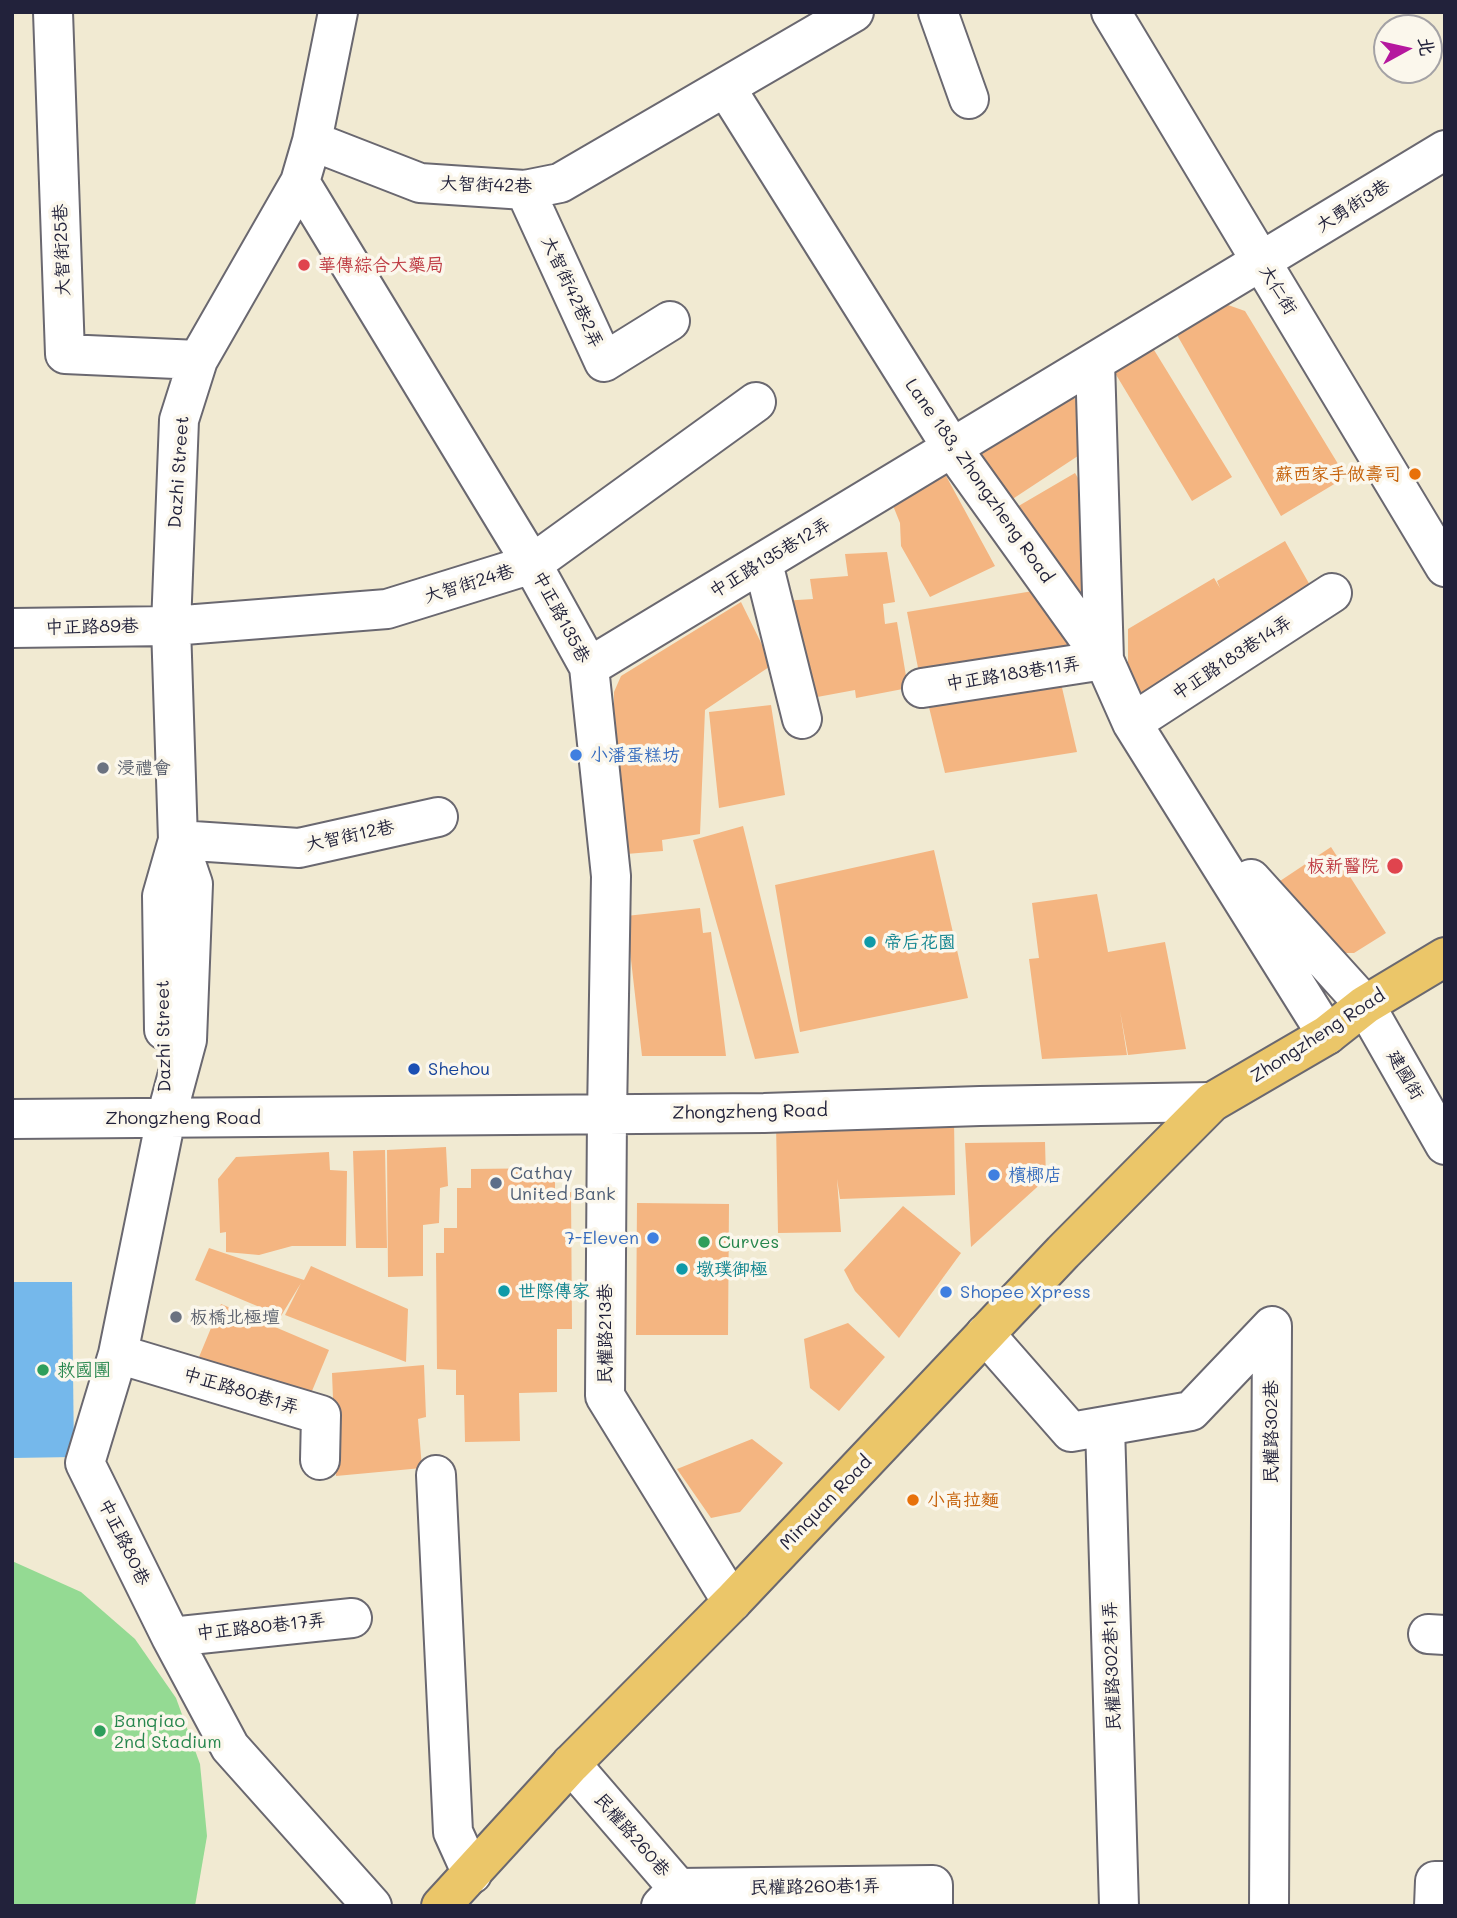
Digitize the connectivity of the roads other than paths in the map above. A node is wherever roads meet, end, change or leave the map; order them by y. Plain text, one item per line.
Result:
1 (53, 12) edge
2 (338, 12) edge
3 (938, 12) edge
4 (1111, 12) edge
5 (840, 16) edge
6 (726, 88) junction
7 (969, 99) dead end
8 (312, 141) junction
9 (1445, 149) edge
10 (300, 182) junction
11 (525, 190) junction
12 (1261, 262) junction
13 (670, 321) dead end
14 (198, 360) junction
15 (1095, 362) junction
16 (756, 402) dead end
17 (952, 449) junction
18 (762, 563) junction
19 (532, 565) junction
20 (1445, 567) edge
21 (1332, 593) dead end
22 (172, 626) junction
23 (12, 628) edge
24 (1104, 660) junction
25 (589, 667) junction
26 (922, 688) dead end
27 (802, 719) dead end
28 (1132, 723) junction
29 (1184, 806) junction
30 (438, 817) dead end
31 (178, 840) junction
32 (1445, 957) edge
33 (1365, 1005) junction
34 (1327, 1035) junction
35 (1212, 1102) junction
36 (607, 1115) junction
37 (166, 1118) junction
38 (12, 1119) edge
39 (1445, 1144) edge
40 (985, 1334) junction
41 (118, 1354) junction
42 (1105, 1426) junction
43 (320, 1460) dead end
44 (436, 1475) dead end
45 (732, 1602) junction
46 (352, 1618) dead end
47 (171, 1637) junction
48 (571, 1764) junction
49 (472, 1874) junction
50 (669, 1897) edge
51 (372, 1906) edge
52 (441, 1906) edge
53 (933, 1906) edge
54 (1119, 1906) edge
55 (1269, 1906) edge

1 - 14 street, 大智街25巷
2 - 8 street, Dazhi Street
3 - 7 street
4 - 12 street, 大仁街
5 - 6 street, 大智街42巷
6 - 11 street, 大智街42巷
6 - 17 street, Lane 183, Zhongzheng Road
8 - 10 street, Dazhi Street
8 - 11 street, 大智街42巷
9 - 12 street, 大勇街3巷
10 - 14 street, Dazhi Street
10 - 19 street, 中正路135巷
11 - 13 street, 大智街42巷2弄
12 - 15 street, 大勇街3巷
12 - 20 street, 大仁街
14 - 22 street, Dazhi Street
15 - 17 street, 中正路135巷12弄
15 - 24 street
16 - 19 street, 大智街24巷
17 - 18 street, 中正路135巷12弄
17 - 24 street, Lane 183, Zhongzheng Road
18 - 25 street, 中正路135巷12弄
18 - 27 street
19 - 22 street, 大智街24巷
19 - 25 street, 中正路135巷
21 - 28 street, 中正路183巷14弄
22 - 23 street, 中正路89巷
22 - 31 street, Dazhi Street
24 - 26 street, 中正路183巷11弄
24 - 28 street, Lane 183, Zhongzheng Road
25 - 36 street, 中正路135巷
28 - 29 street, Lane 183, Zhongzheng Road
29 - 33 street, Lane 183, Zhongzheng Road
29 - 34 street, Lane 183, Zhongzheng Road
30 - 31 street, 大智街12巷
31 - 37 street, Dazhi Street
32 - 33 main road, Zhongzheng Road
33 - 34 main road, Zhongzheng Road
33 - 39 street, 建國街
34 - 35 main road, Zhongzheng Road
35 - 36 street, Zhongzheng Road
35 - 40 main road, Minquan Road
36 - 37 street, Zhongzheng Road
36 - 45 street, 民權路213巷
37 - 38 street, Zhongzheng Road
37 - 41 street, 中正路80巷
40 - 42 street, 民權路302巷
40 - 45 main road, Minquan Road
41 - 43 street, 中正路80巷1弄
41 - 47 street, 中正路80巷
42 - 54 street, 民權路302巷1弄
42 - 55 street, 民權路302巷
44 - 49 street
45 - 48 main road, Minquan Road
46 - 47 street, 中正路80巷17弄
47 - 51 street, 中正路80巷
48 - 49 main road, Minquan Road
48 - 50 street, 民權路260巷
49 - 52 main road, Minquan Road
50 - 53 street, 民權路260巷1弄

